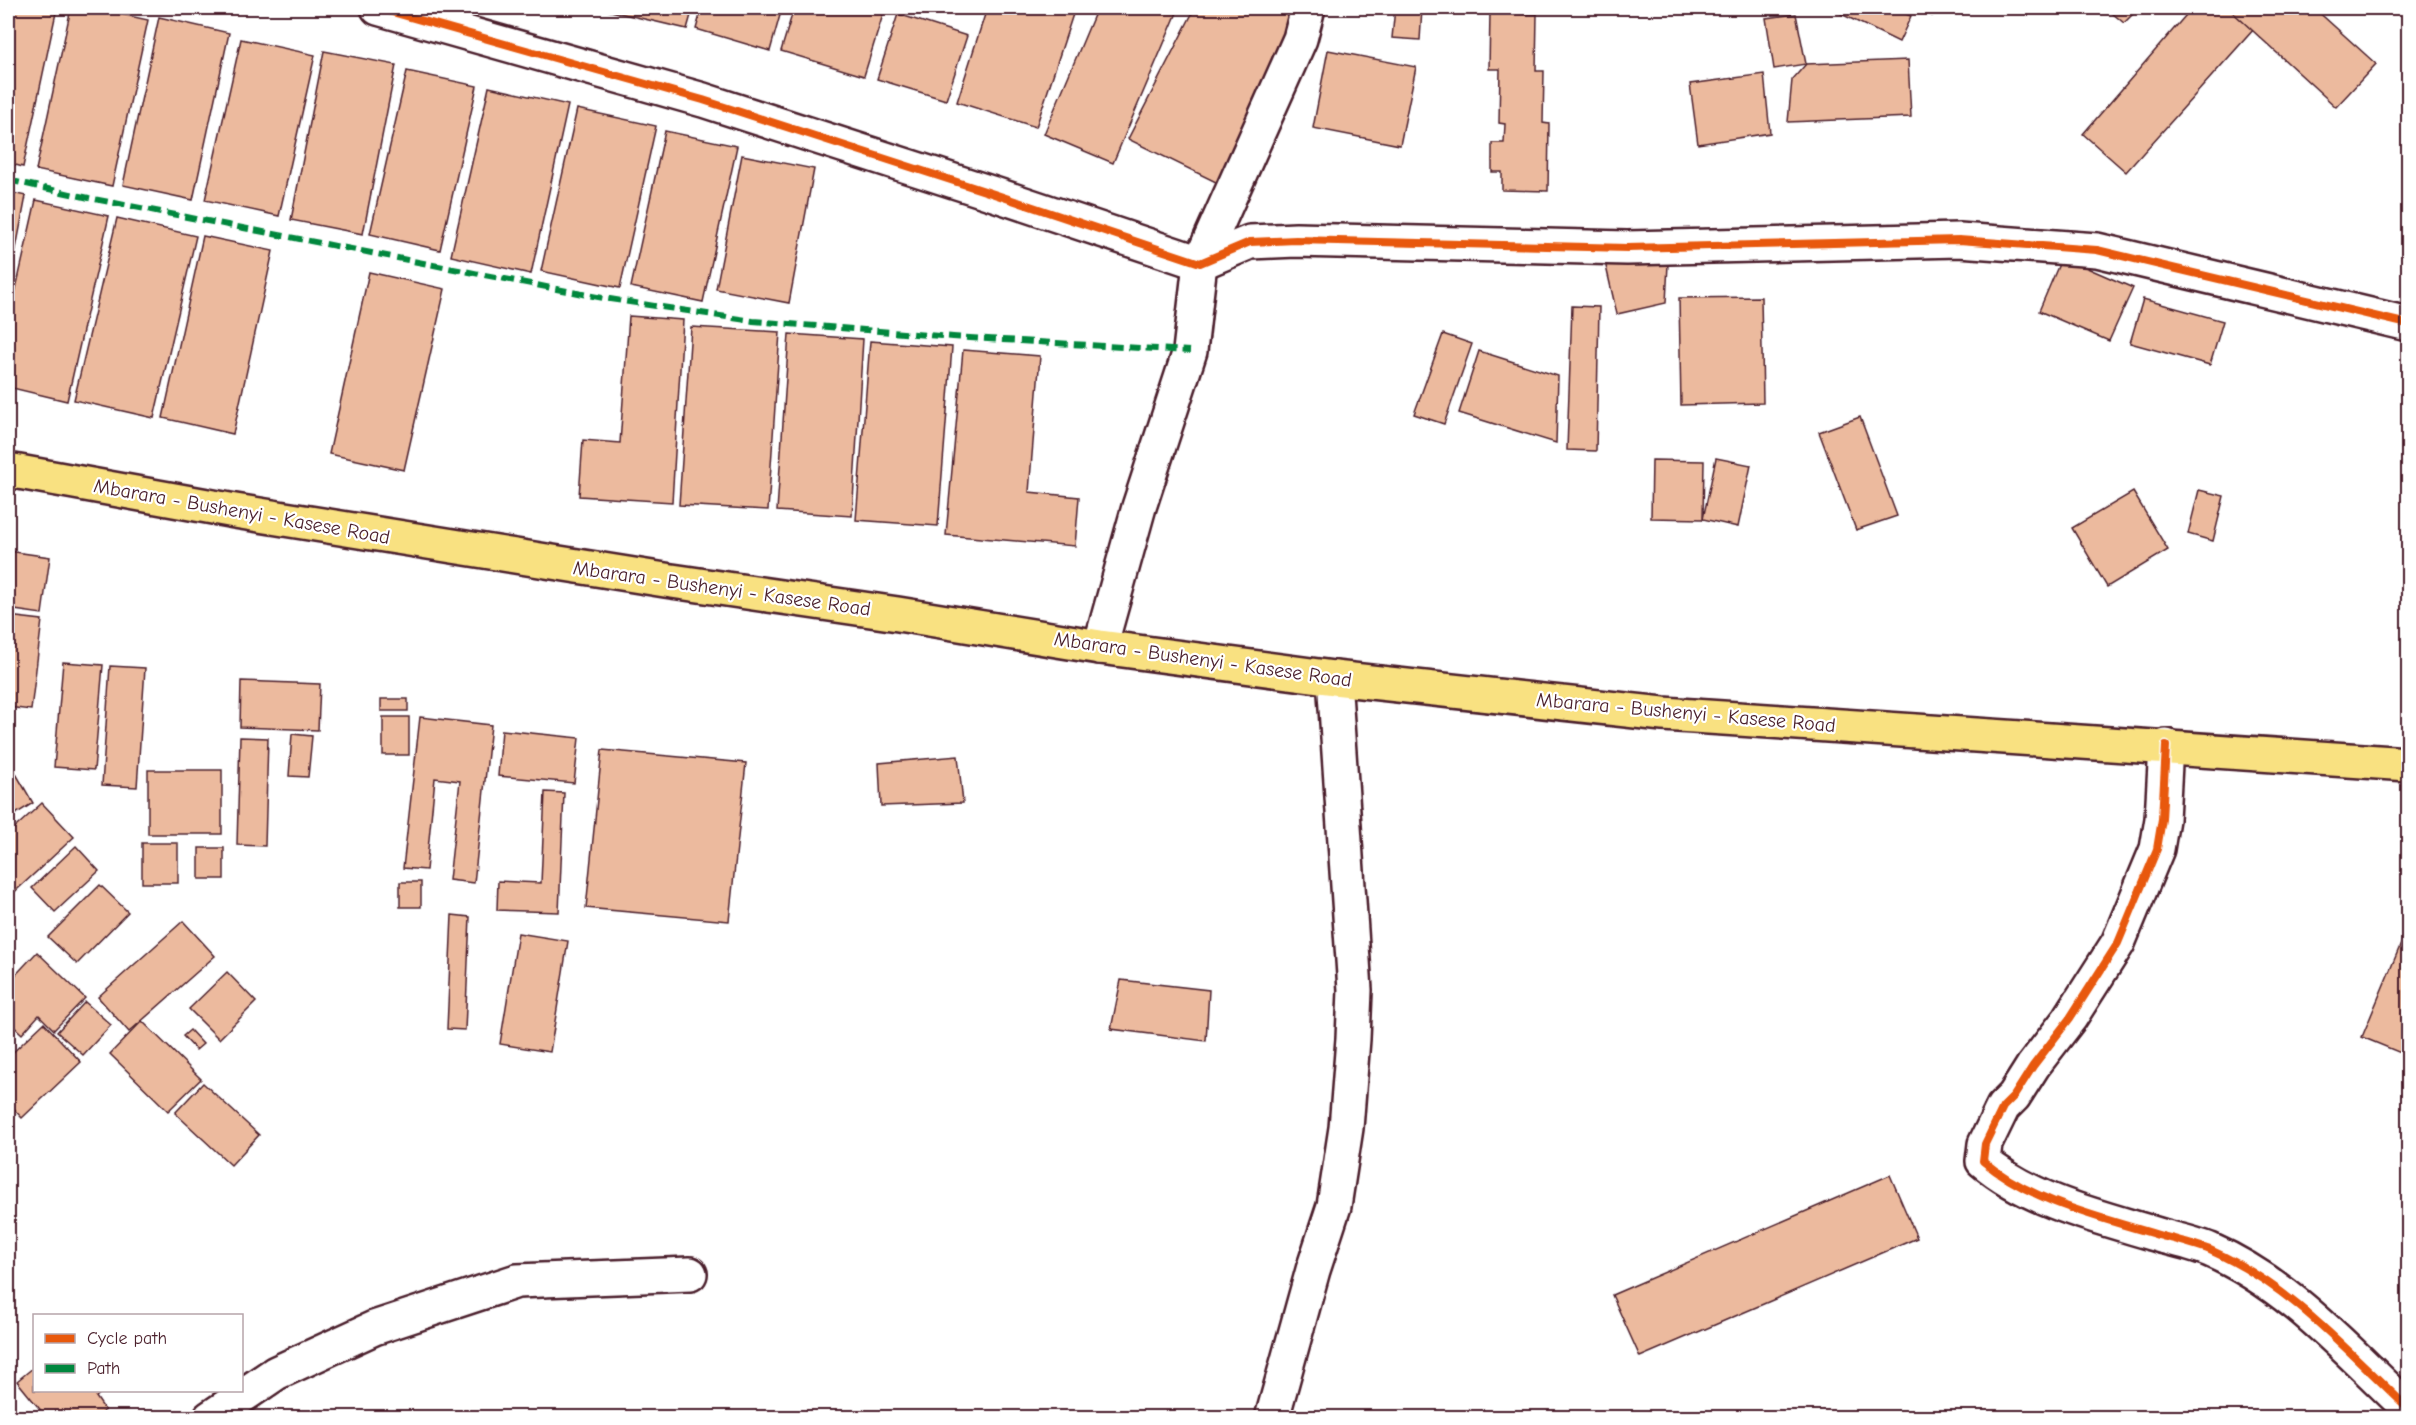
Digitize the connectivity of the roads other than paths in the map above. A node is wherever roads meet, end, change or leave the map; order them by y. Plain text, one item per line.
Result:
1 (378, 8) edge
2 (1308, 8) edge
3 (1200, 263) junction
4 (2409, 324) edge
5 (8, 470) edge
6 (1100, 646) junction
7 (1334, 678) junction
8 (2166, 746) junction
9 (2409, 764) edge
10 (690, 1274) dead end
11 (2409, 1408) edge
12 (210, 1418) edge
13 (1272, 1418) edge

1 - 3 street
2 - 3 street
3 - 4 street
3 - 6 street
5 - 6 main road, Mbarara - Bushenyi - Kasese Road
6 - 7 main road, Mbarara - Bushenyi - Kasese Road
7 - 8 main road, Mbarara - Bushenyi - Kasese Road
7 - 13 street
8 - 9 main road, Mbarara - Bushenyi - Kasese Road
8 - 11 street
10 - 12 street

